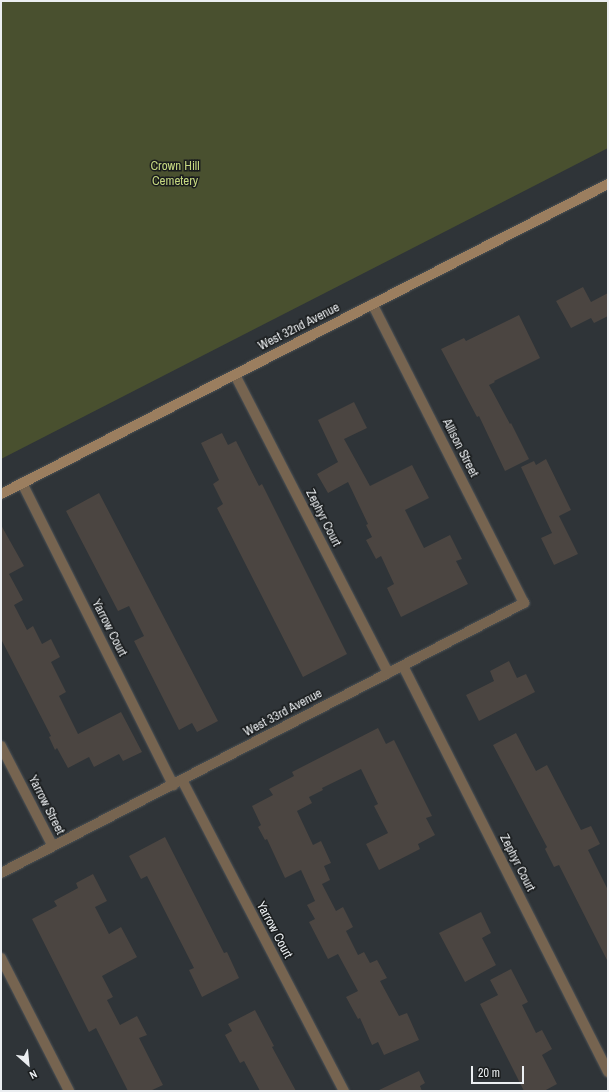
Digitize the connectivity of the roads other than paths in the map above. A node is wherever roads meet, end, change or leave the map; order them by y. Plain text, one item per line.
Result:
1 (608, 184) edge
2 (372, 304) junction
3 (235, 375) junction
4 (22, 483) junction
5 (1, 494) edge
6 (524, 603) joint
7 (403, 666) junction
8 (388, 673) junction
9 (1, 746) edge
10 (177, 783) junction
11 (52, 845) junction
12 (1, 873) edge
13 (1, 958) edge
14 (608, 1072) edge
15 (69, 1091) edge
16 (344, 1091) edge

1 - 2 street, West 32nd Avenue
2 - 3 street, West 32nd Avenue
2 - 6 street, Allison Street
3 - 4 street, West 32nd Avenue
3 - 8 street, Zephyr Court
4 - 5 street, West 32nd Avenue
4 - 10 street, Yarrow Court
6 - 7 street, West 33rd Avenue
7 - 8 street, West 33rd Avenue
7 - 14 street, Zephyr Court
8 - 10 street, West 33rd Avenue
9 - 11 street, Yarrow Street
10 - 11 street, West 33rd Avenue
10 - 16 street, Yarrow Court
11 - 12 street, Yarrow Street
13 - 15 street

